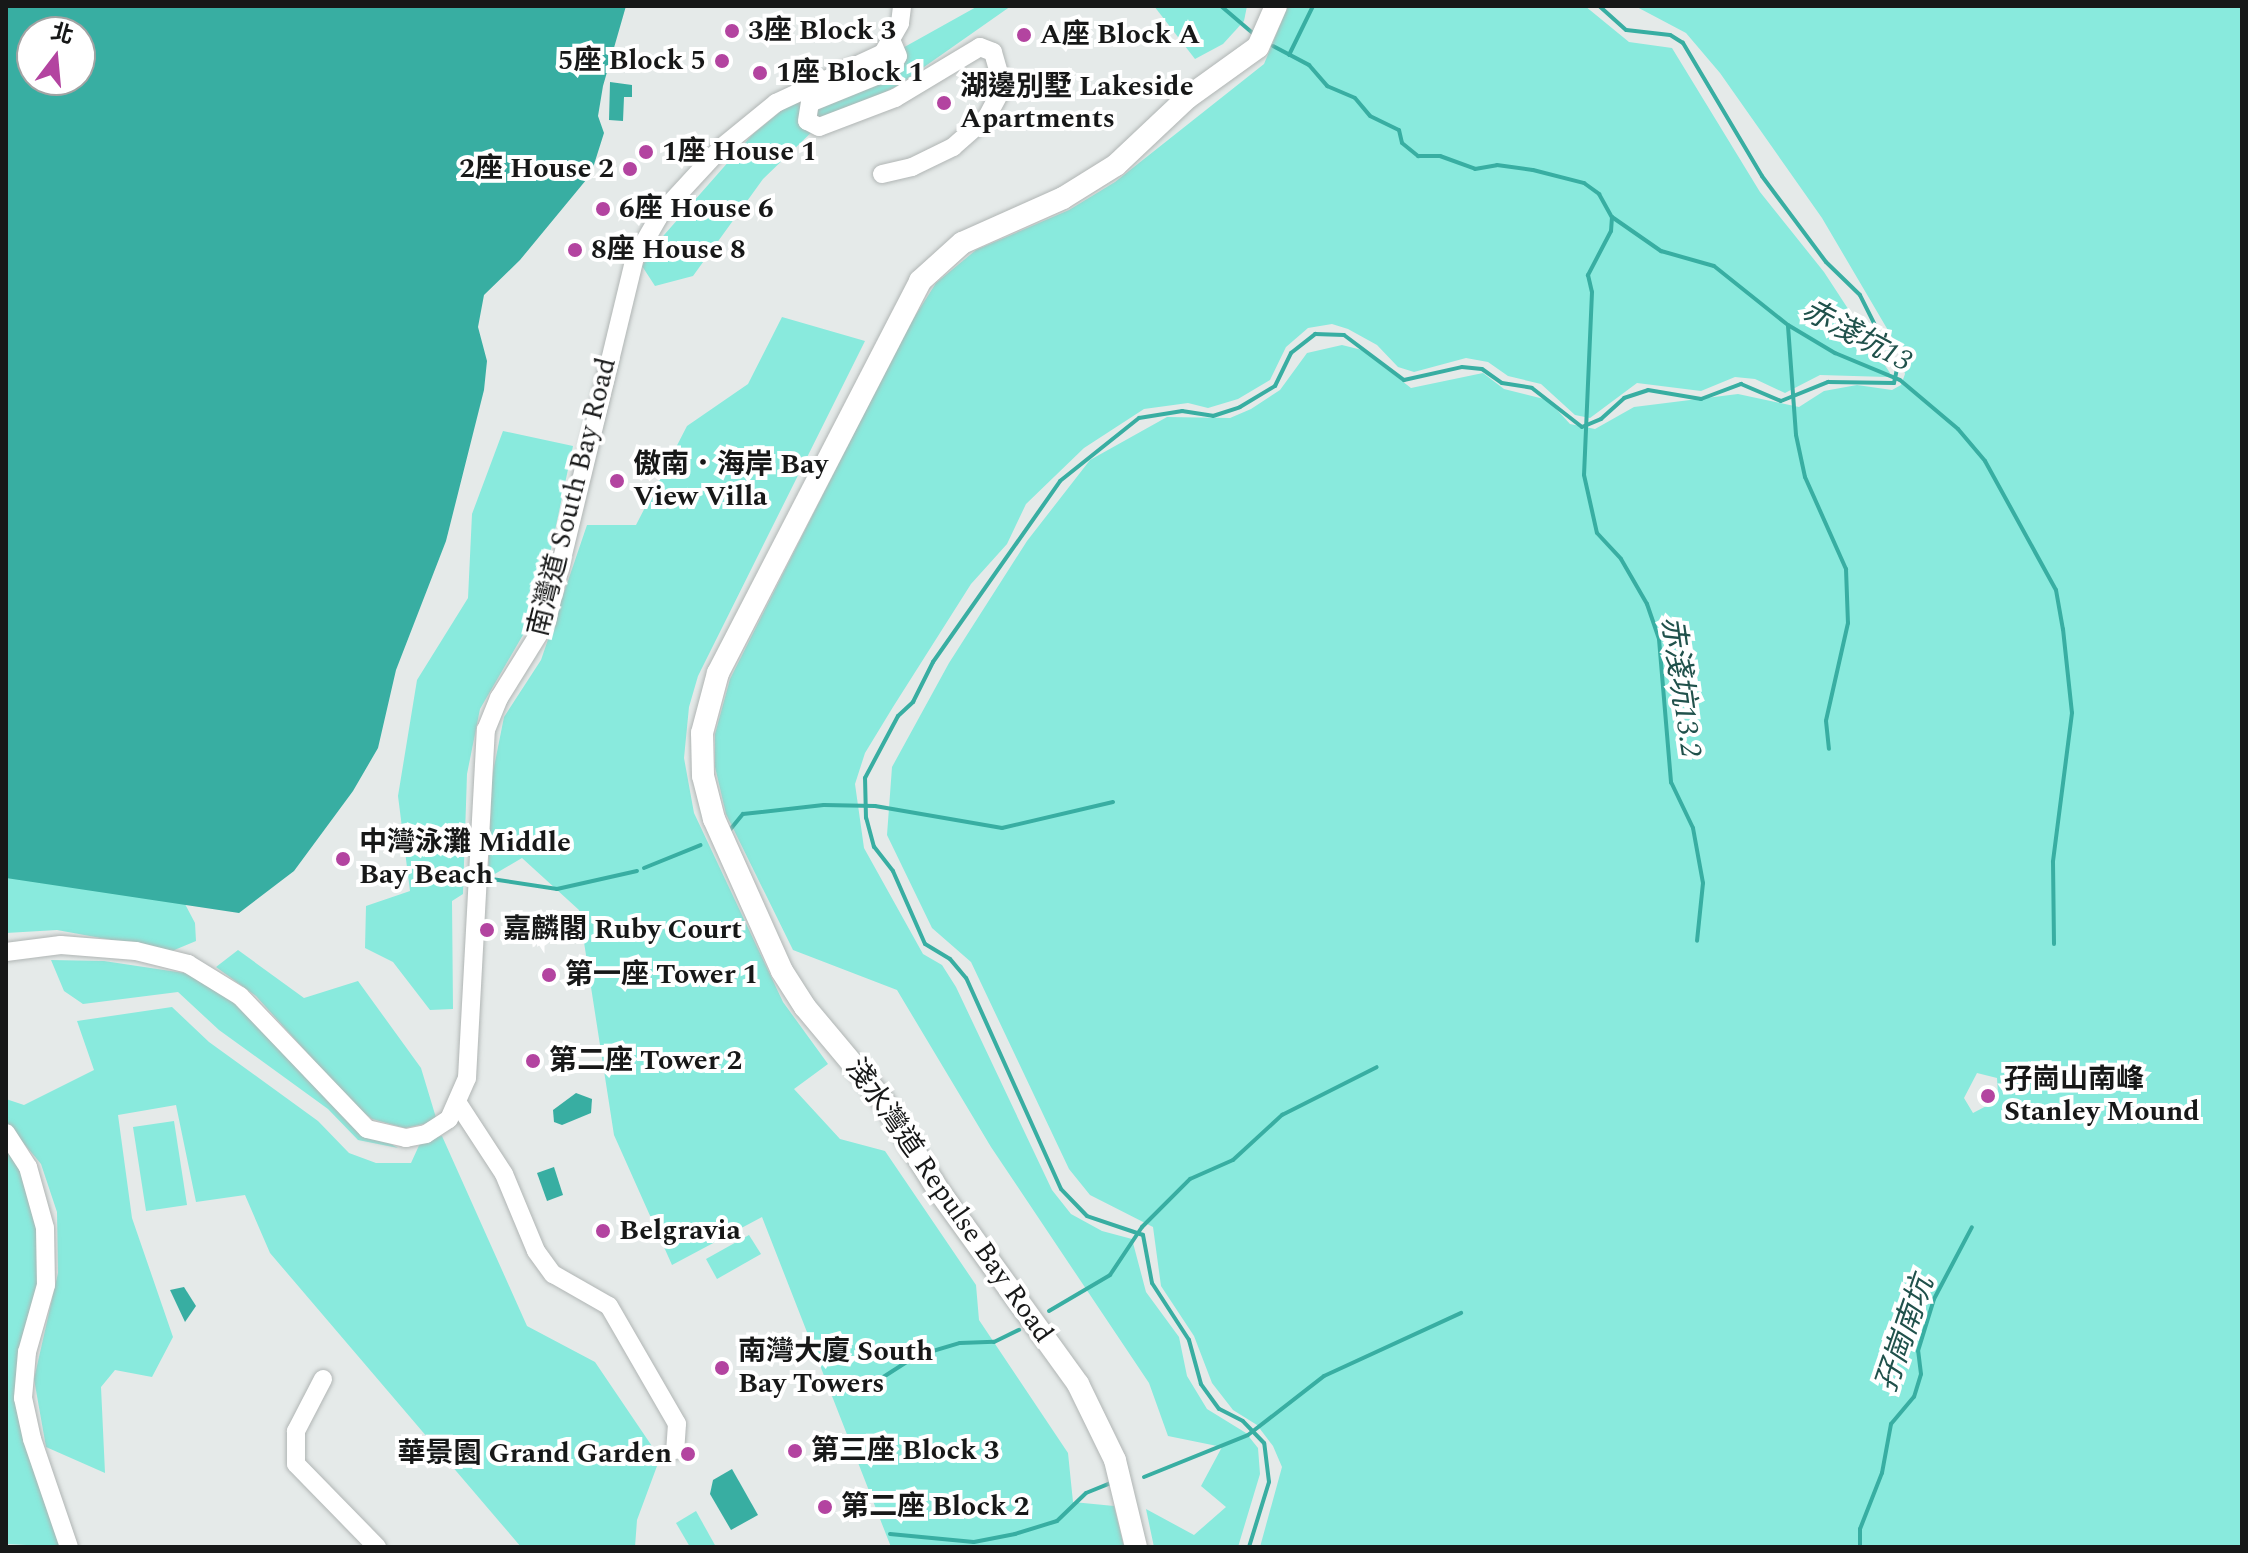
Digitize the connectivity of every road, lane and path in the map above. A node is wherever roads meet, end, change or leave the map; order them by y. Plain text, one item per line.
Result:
1 (902, 6) edge
2 (1276, 6) edge
3 (892, 42) junction
4 (882, 174) dead end
5 (6, 952) edge
6 (459, 1105) junction
7 (6, 1133) edge
8 (323, 1379) dead end
9 (675, 1450) dead end
10 (69, 1547) edge
11 (377, 1547) edge
12 (1136, 1547) edge

1 - 3 street
2 - 12 main road, 淺水灣道 Repulse Bay Road
3 - 4 street
3 - 6 street, 南灣道 South Bay Road
5 - 6 street
6 - 9 street
7 - 10 street
8 - 11 street

